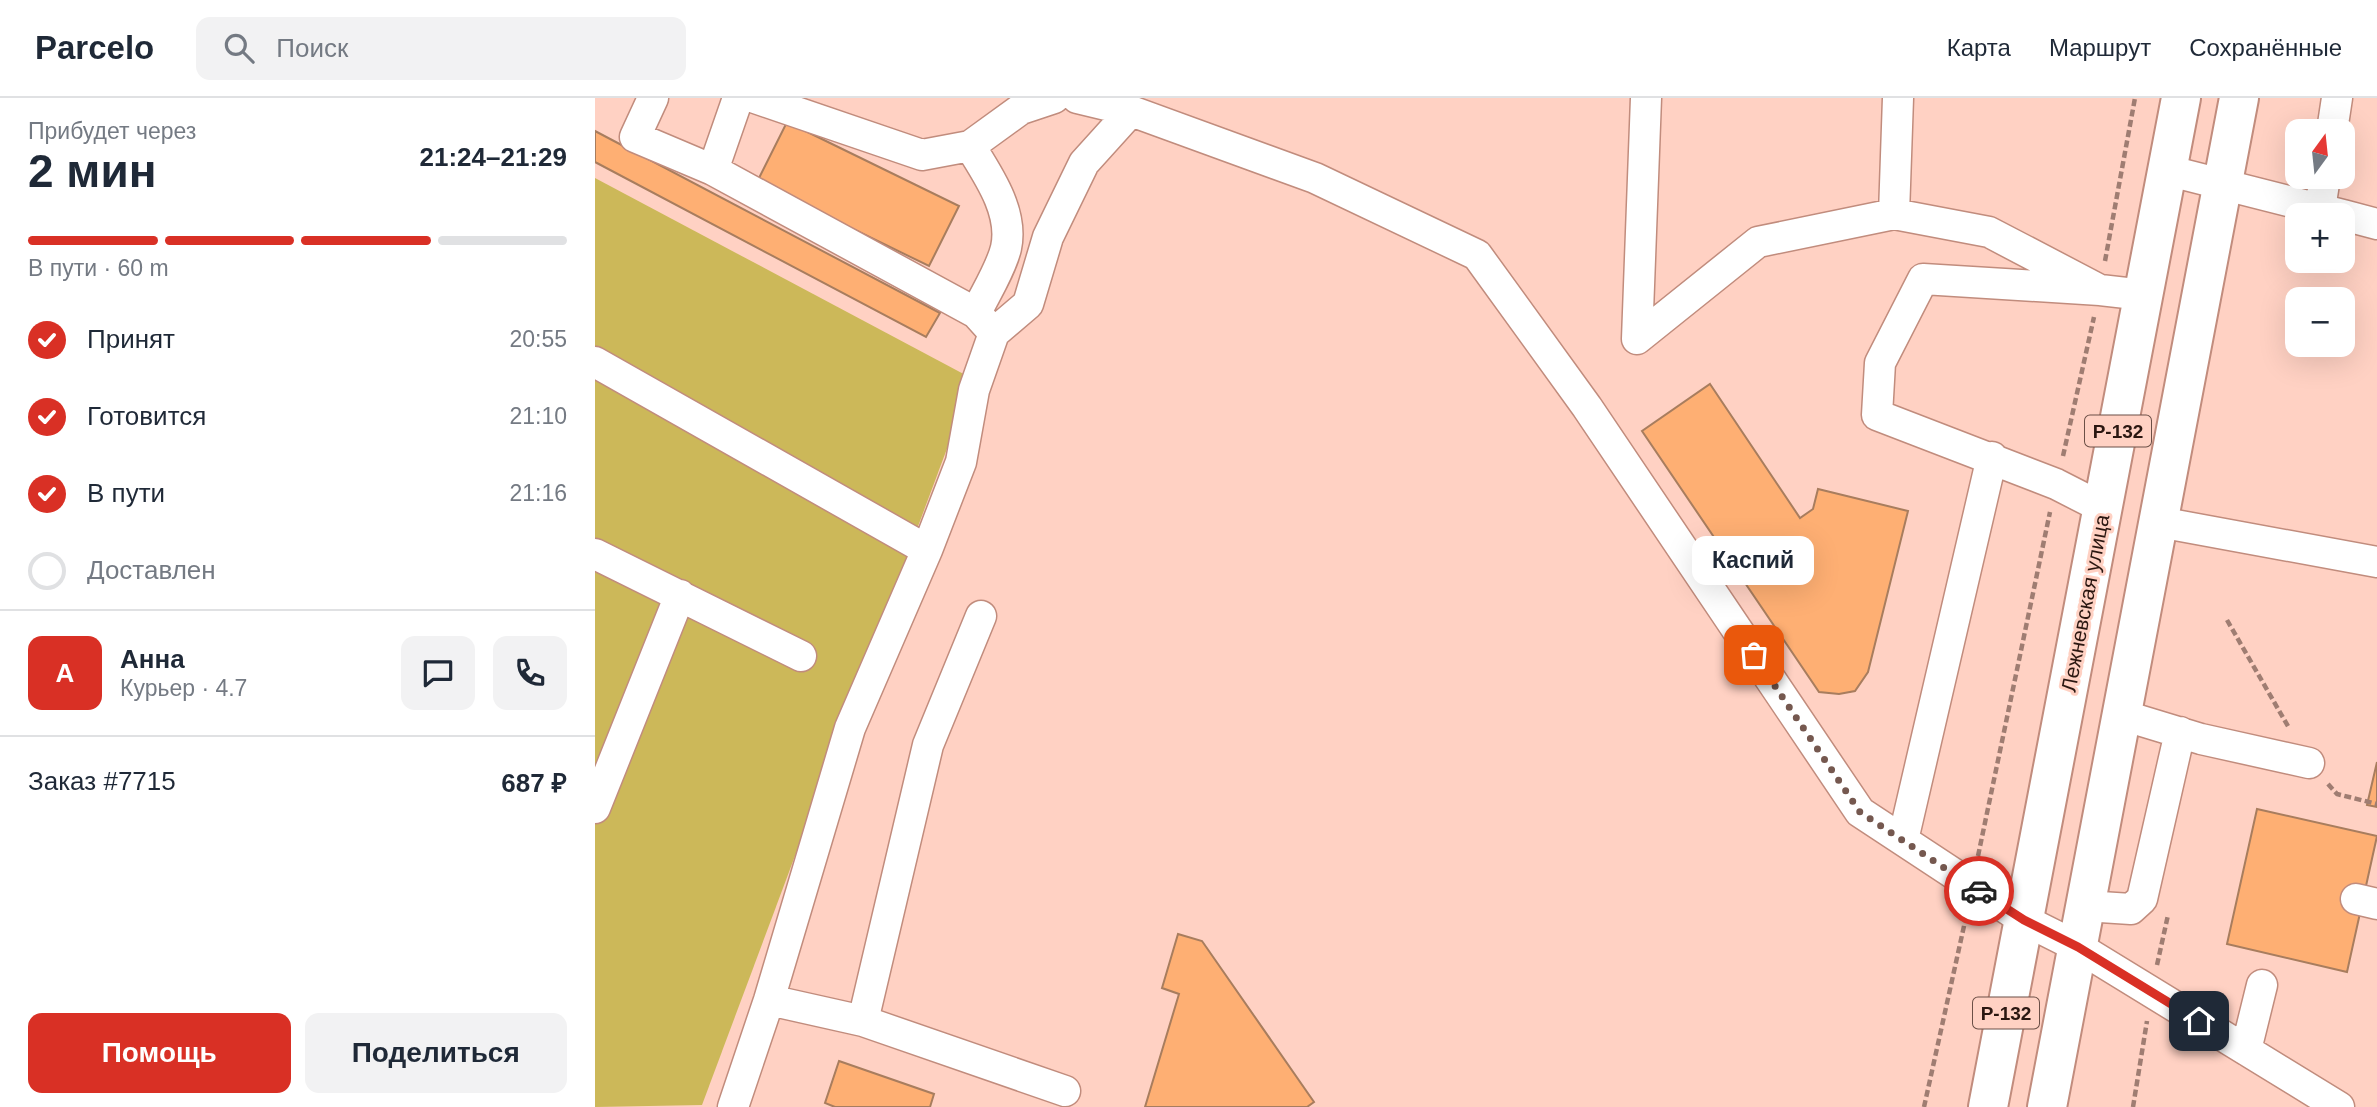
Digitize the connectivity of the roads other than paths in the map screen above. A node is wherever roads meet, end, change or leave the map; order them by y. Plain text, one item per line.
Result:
1 (653, 98) edge
2 (738, 98) edge
3 (755, 98) edge
4 (1054, 98) edge
5 (1077, 98) edge
6 (1646, 98) edge
7 (1898, 98) edge
8 (2181, 98) edge
9 (2239, 98) edge
10 (2337, 98) edge
11 (1131, 111) junction
12 (2334, 119) edge
13 (970, 146) junction
14 (713, 170) junction
15 (2167, 170) junction
16 (2222, 185) junction
17 (2295, 203) edge
18 (1894, 214) junction
19 (2355, 218) edge
20 (2377, 224) edge
21 (2100, 290) junction
22 (2144, 295) junction
23 (985, 323) junction
24 (595, 362) edge
25 (1992, 457) junction
26 (2103, 508) junction
27 (2159, 522) junction
28 (927, 550) junction
29 (595, 554) edge
30 (2377, 562) edge
31 (680, 595) junction
32 (981, 616) dead end
33 (801, 656) dead end
34 (2122, 715) junction
35 (2180, 732) junction
36 (2309, 763) road end
37 (595, 808) edge
38 (1903, 840) junction
39 (2085, 906) junction
40 (2024, 920) junction
41 (2078, 947) junction
42 (2262, 985) dead end
43 (769, 1000) junction
44 (863, 1021) junction
45 (2246, 1050) junction
46 (1065, 1091) dead end
47 (733, 1107) edge
48 (1988, 1107) edge
49 (2047, 1107) edge
50 (2339, 1107) edge

1 - 14 street
2 - 14 street
3 - 13 street
4 - 13 street
5 - 11 street
6 - 18 street
7 - 18 street
8 - 15 highway, Лежневская улица / Р-132
9 - 16 highway, Р-132
10 - 12 street
11 - 23 street
11 - 38 street
13 - 23 street
14 - 23 street
15 - 16 street
15 - 22 highway, Лежневская улица / Р-132
16 - 17 street
16 - 27 highway, Р-132
18 - 21 street
19 - 20 street
21 - 22 street
21 - 25 street
22 - 26 highway, Лежневская улица / Р-132
23 - 28 street
24 - 28 street
25 - 26 street
25 - 38 street
26 - 40 highway, Лежневская улица / Р-132
27 - 30 street
27 - 34 highway, Р-132
28 - 43 street
29 - 31 street
31 - 33 street
31 - 37 street
32 - 44 street
34 - 35 street
34 - 39 highway, Р-132
35 - 36 street
35 - 39 street
38 - 40 street
39 - 41 highway, Р-132
40 - 41 street
40 - 48 highway, Лежневская улица / Р-132
41 - 45 street
41 - 49 highway, Р-132
42 - 45 street
43 - 44 street
43 - 47 street
44 - 46 street
45 - 50 street

